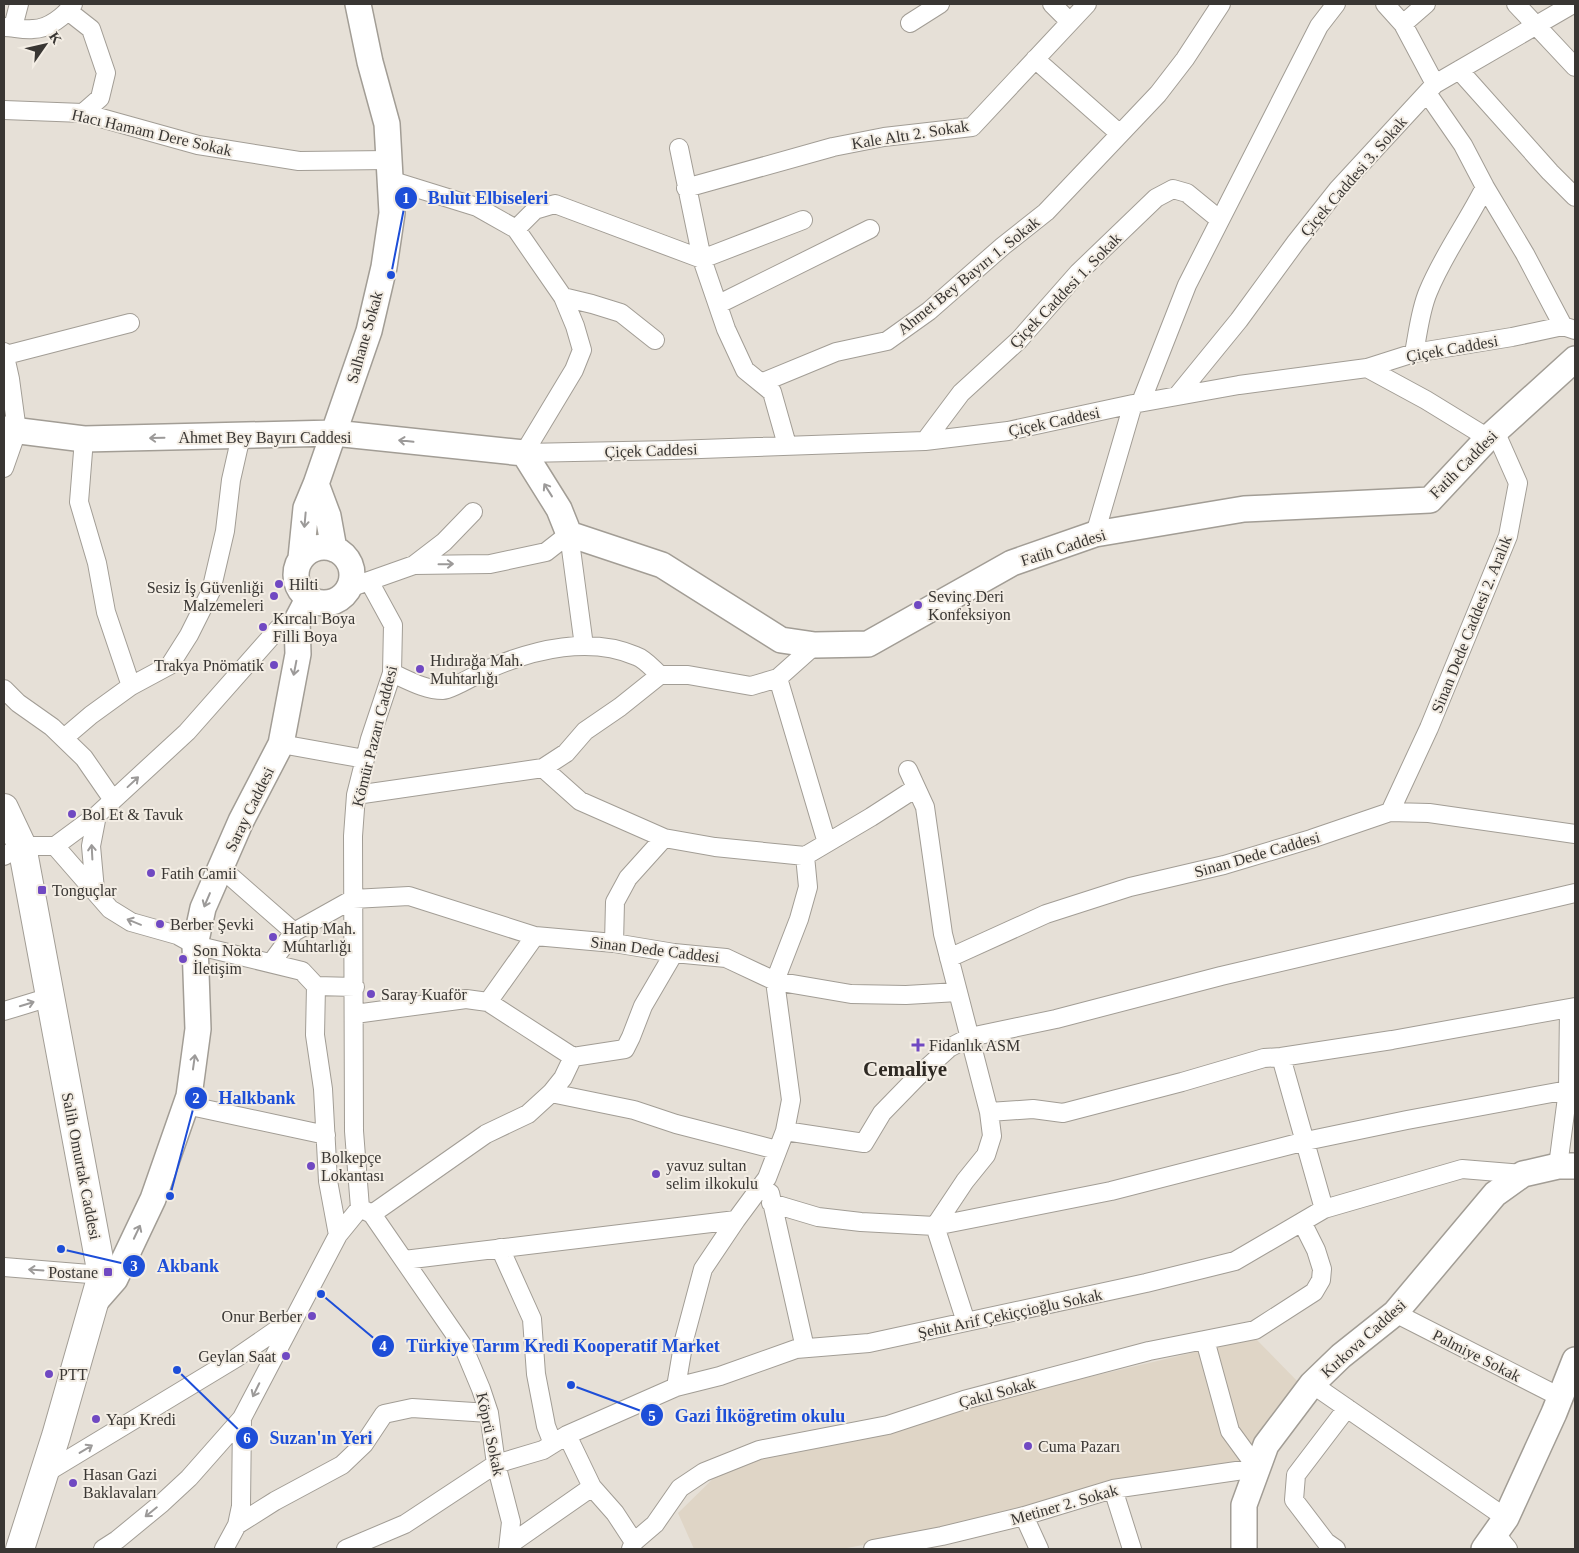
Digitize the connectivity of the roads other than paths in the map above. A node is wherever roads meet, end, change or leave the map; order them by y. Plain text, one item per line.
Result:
1 (20, 4) edge
2 (358, 4) edge
3 (940, 4) edge
4 (1052, 4) edge
5 (1087, 4) edge
6 (1221, 4) edge
7 (1336, 4) edge
8 (1385, 4) edge
9 (1426, 4) edge
10 (1516, 4) edge
11 (1573, 4) edge
12 (71, 7) edge
13 (1070, 22) junction
14 (910, 23) dead end
15 (1403, 24) junction
16 (1536, 26) junction
17 (8, 27) edge
18 (1035, 59) junction
19 (1575, 67) edge
20 (1459, 70) junction
21 (1431, 89) junction
22 (4, 110) edge
23 (83, 113) junction
24 (1120, 134) junction
25 (679, 148) dead end
26 (390, 170) junction
27 (1485, 187) junction
28 (686, 188) junction
29 (1575, 197) edge
30 (803, 220) dead end
31 (1220, 220) junction
32 (516, 229) junction
33 (870, 229) dead end
34 (702, 259) junction
35 (563, 297) junction
36 (719, 304) junction
37 (130, 323) dead end
38 (1569, 328) edge
39 (656, 340) dead end
40 (5, 353) edge
41 (1414, 353) junction
42 (1575, 359) edge
43 (1367, 368) junction
44 (761, 383) junction
45 (1177, 396) junction
46 (1137, 403) junction
47 (11, 430) edge
48 (334, 433) junction
49 (1492, 435) junction
50 (241, 436) junction
51 (84, 439) junction
52 (925, 441) junction
53 (787, 446) junction
54 (524, 453) junction
55 (4, 468) edge
56 (316, 484) junction
57 (473, 512) dead end
58 (570, 534) junction
59 (1095, 534) junction
60 (334, 549) junction
61 (302, 558) junction
62 (414, 565) junction
63 (359, 585) junction
64 (302, 609) junction
65 (815, 645) junction
66 (584, 646) junction
67 (392, 672) junction
68 (660, 675) junction
69 (778, 678) junction
70 (131, 686) junction
71 (4, 689) edge
72 (64, 738) junction
73 (281, 744) junction
74 (365, 759) junction
75 (543, 768) junction
76 (908, 770) dead end
77 (916, 788) junction
78 (356, 795) junction
79 (113, 800) junction
80 (4, 808) edge
81 (1390, 812) junction
82 (97, 814) junction
83 (1575, 834) edge
84 (664, 838) junction
85 (827, 843) junction
86 (55, 846) junction
87 (13, 851) edge
88 (805, 856) junction
89 (220, 868) junction
90 (95, 890) junction
91 (1575, 893) edge
92 (353, 900) junction
93 (294, 932) junction
94 (535, 936) junction
95 (614, 943) junction
96 (195, 945) junction
97 (674, 953) junction
98 (949, 958) junction
99 (272, 962) junction
100 (775, 981) junction
101 (316, 986) junction
102 (355, 987) junction
103 (958, 992) junction
104 (50, 997) junction
105 (488, 1002) junction
106 (1572, 1008) edge
107 (4, 1011) edge
108 (355, 1014) junction
109 (970, 1037) junction
110 (573, 1057) junction
111 (1281, 1057) junction
112 (1568, 1090) junction
113 (551, 1093) junction
114 (186, 1105) junction
115 (989, 1112) junction
116 (786, 1132) junction
117 (326, 1134) junction
118 (1306, 1141) junction
119 (777, 1150) junction
120 (1567, 1166) edge
121 (1523, 1174) junction
122 (768, 1178) junction
123 (771, 1203) junction
124 (1324, 1209) junction
125 (366, 1211) junction
126 (736, 1220) junction
127 (1302, 1222) junction
128 (935, 1226) junction
129 (338, 1235) junction
130 (500, 1248) junction
131 (404, 1260) junction
132 (4, 1267) edge
133 (102, 1275) junction
134 (94, 1303) junction
135 (1395, 1313) junction
136 (296, 1316) junction
137 (966, 1322) junction
138 (1205, 1340) junction
139 (805, 1348) junction
140 (1574, 1365) edge
141 (1312, 1384) junction
142 (676, 1387) junction
143 (1560, 1397) junction
144 (1347, 1408) junction
145 (489, 1413) junction
146 (242, 1418) junction
147 (560, 1440) junction
148 (496, 1464) junction
149 (1257, 1468) junction
150 (44, 1474) junction
151 (592, 1487) junction
152 (1113, 1489) junction
153 (1024, 1516) junction
154 (237, 1525) junction
155 (1498, 1537) edge
156 (943, 1542) edge
157 (632, 1546) edge
158 (508, 1547) edge
159 (18, 1548) edge
160 (103, 1549) edge
161 (224, 1549) edge
162 (346, 1549) edge
163 (873, 1549) edge
164 (1039, 1549) edge
165 (1132, 1549) edge
166 (1244, 1549) edge
167 (1336, 1549) edge

1 - 17 street
2 - 26 street, Salhane Sokak
3 - 14 street
4 - 13 street
5 - 13 street, Kale Altı 2. Sokak
6 - 24 street, Ahmet Bey Bayırı 1. Sokak
7 - 31 street
8 - 15 street
9 - 15 street
10 - 16 street
11 - 16 street, Çiçek Caddesi 3. Sokak
12 - 17 street
12 - 23 street
13 - 18 street, Kale Altı 2. Sokak
15 - 21 street
16 - 19 street
16 - 20 street, Çiçek Caddesi 3. Sokak
18 - 24 street
18 - 28 street, Kale Altı 2. Sokak
20 - 21 street, Çiçek Caddesi 3. Sokak
20 - 29 street
21 - 27 street
21 - 45 street, Çiçek Caddesi 3. Sokak
22 - 23 street, Hacı Hamam Dere Sokak
23 - 26 street, Hacı Hamam Dere Sokak
24 - 44 street, Ahmet Bey Bayırı 1. Sokak
25 - 28 street
26 - 32 street, Hacı Hamam Dere Sokak
26 - 48 street, Salhane Sokak
27 - 38 street
27 - 41 street
28 - 34 street
30 - 34 street
31 - 46 street
31 - 52 street, Çiçek Caddesi 1. Sokak
32 - 34 street
32 - 35 street
33 - 36 street
34 - 36 street
35 - 39 street
35 - 54 street
36 - 44 street
37 - 40 street
38 - 41 street, Çiçek Caddesi
40 - 47 street
41 - 43 street, Çiçek Caddesi
42 - 49 street, Fatih Caddesi
43 - 45 street, Çiçek Caddesi
43 - 49 street
44 - 53 street
45 - 46 street, Çiçek Caddesi
46 - 52 street, Çiçek Caddesi
46 - 59 street
47 - 51 street, Ahmet Bey Bayırı Caddesi
47 - 55 street
48 - 50 street, Ahmet Bey Bayırı Caddesi
54 -> 48 street, Ahmet Bey Bayırı Caddesi
48 - 56 street
49 - 59 street, Fatih Caddesi
49 - 81 street, Sinan Dede Caddesi 2. Aralık
50 -> 51 street, Ahmet Bey Bayırı Caddesi
50 - 70 street
51 - 70 street
52 - 53 street, Çiçek Caddesi
53 - 54 street, Çiçek Caddesi
58 -> 54 street
56 - 60 street
56 -> 61 street
57 - 62 street
62 -> 58 street
58 - 65 street, Fatih Caddesi
58 - 66 street
59 - 65 street, Fatih Caddesi
60 - 61 street
60 - 63 street
61 - 64 street
62 - 63 street
63 - 64 street
63 - 67 street, Kömür Pazarı Caddesi
64 -> 73 street, Saray Caddesi
79 -> 64 street
65 - 69 street
66 - 67 street
66 - 68 street
67 - 74 street, Kömür Pazarı Caddesi
68 - 69 street
68 - 75 street
69 - 85 street
70 - 72 street
71 - 72 street
72 - 79 street
73 - 74 street
73 - 89 street, Saray Caddesi
74 - 78 street, Kömür Pazarı Caddesi
75 - 78 street
75 - 84 street
76 - 77 street
77 - 85 street
77 - 98 street
78 - 92 street, Kömür Pazarı Caddesi
79 - 82 street
80 - 87 main road, Salih Omurtak Caddesi
81 - 83 street, Sinan Dede Caddesi
81 - 98 street, Sinan Dede Caddesi
82 - 86 street
90 -> 82 street
84 - 88 street
84 - 95 street
85 - 88 street
86 - 87 street
86 - 90 street
87 - 104 main road, Salih Omurtak Caddesi
88 - 100 street
89 - 93 street
89 -> 96 street, Saray Caddesi
96 -> 90 street
91 - 109 street
92 - 93 street
92 - 94 street, Sinan Dede Caddesi
92 - 102 street, Kömür Pazarı Caddesi
93 - 99 street
94 - 95 street, Sinan Dede Caddesi
94 - 105 street
95 - 97 street, Sinan Dede Caddesi
96 - 99 street
114 -> 96 street, Saray Caddesi
97 - 100 street, Sinan Dede Caddesi
97 - 110 street
98 - 103 street
99 - 101 street
100 - 103 street, Sinan Dede Caddesi
100 - 116 street
101 - 102 street
101 - 117 street
102 - 108 street, Kömür Pazarı Caddesi
103 - 109 street
107 -> 104 street
104 - 133 main road, Salih Omurtak Caddesi
105 - 108 street
105 - 110 street
106 - 111 street
106 - 112 street
108 - 125 street, Kömür Pazarı Caddesi
109 - 115 street
109 - 116 street
110 - 113 street
111 - 115 street
111 - 118 street
112 - 118 street
112 - 120 street
113 - 119 street
113 - 125 street
114 - 117 street
134 -> 114 street, Saray Caddesi
115 - 128 street
116 - 119 street
117 - 129 street
118 - 124 street
118 - 128 street
119 - 122 street
120 - 121 street, Kırkova Caddesi
121 - 124 street, Şehit Arif Çekiççioğlu Sokak
121 - 135 street, Kırkova Caddesi
122 - 123 street
122 - 126 street
123 - 128 street
123 - 139 street
124 - 127 street, Şehit Arif Çekiççioğlu Sokak
125 - 129 street
125 - 131 street, Köprü Sokak
126 - 130 street
126 - 142 street
127 - 137 street, Şehit Arif Çekiççioğlu Sokak
127 - 138 street, Çakıl Sokak
128 - 137 street
129 - 136 street
130 - 131 street
130 - 147 street
131 - 145 street, Köprü Sokak
133 -> 132 street
133 - 134 main road, Salih Omurtak Caddesi
134 - 150 main road, Salih Omurtak Caddesi
135 - 141 street, Kırkova Caddesi
135 - 143 street, Palmiye Sokak
136 -> 146 street
150 -> 136 street
137 - 139 street, Şehit Arif Çekiççioğlu Sokak
138 - 149 street
138 - 157 street, Çakıl Sokak
139 - 142 street, Şehit Arif Çekiççioğlu Sokak
140 - 143 street
141 - 144 street
141 - 149 street, Kırkova Caddesi
142 - 147 street, Şehit Arif Çekiççioğlu Sokak
143 - 155 street
144 - 155 street
144 - 167 street
145 - 148 street, Köprü Sokak
145 - 154 street
146 - 154 street
146 -> 160 street
147 - 148 street, Şehit Arif Çekiççioğlu Sokak
147 - 151 street
148 - 158 street, Köprü Sokak
148 - 162 street, Şehit Arif Çekiççioğlu Sokak
149 - 152 street, Metiner 2. Sokak
149 - 166 street, Kırkova Caddesi
150 - 159 main road, Salih Omurtak Caddesi
151 - 157 street
151 - 158 street
152 - 153 street, Metiner 2. Sokak
152 - 165 street
153 - 156 street, Metiner 2. Sokak
153 - 164 street
154 - 161 street
156 - 163 street, Metiner 2. Sokak

